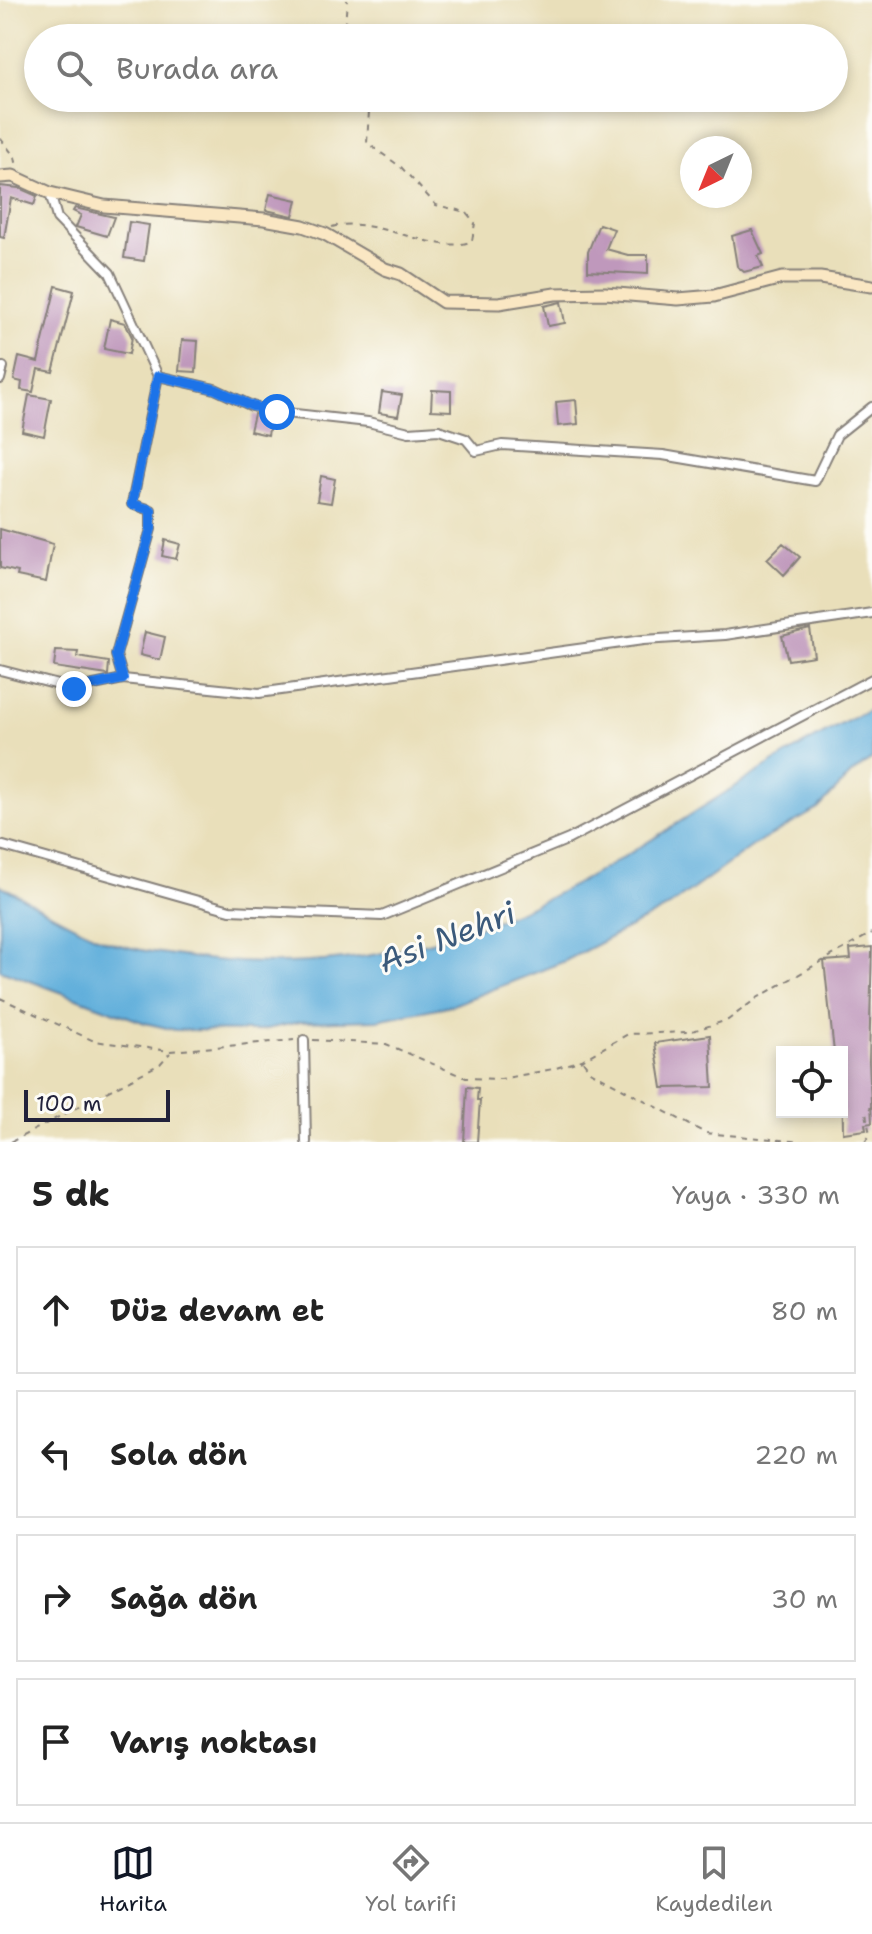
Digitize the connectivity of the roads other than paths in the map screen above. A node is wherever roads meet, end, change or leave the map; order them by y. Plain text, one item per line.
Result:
1 (0, 177) edge
2 (50, 193) junction
3 (872, 286) edge
4 (3, 367) dead end
5 (158, 376) junction
6 (0, 379) edge
7 (872, 407) edge
8 (872, 613) edge
9 (0, 670) edge
10 (123, 679) junction
11 (872, 679) edge
12 (0, 845) edge
13 (304, 1040) road end
14 (306, 1142) edge

1 - 2 street
2 - 3 street
2 - 5 street
4 - 6 street
5 - 7 street
5 - 10 street
8 - 10 street
9 - 10 street
11 - 12 street
13 - 14 street

